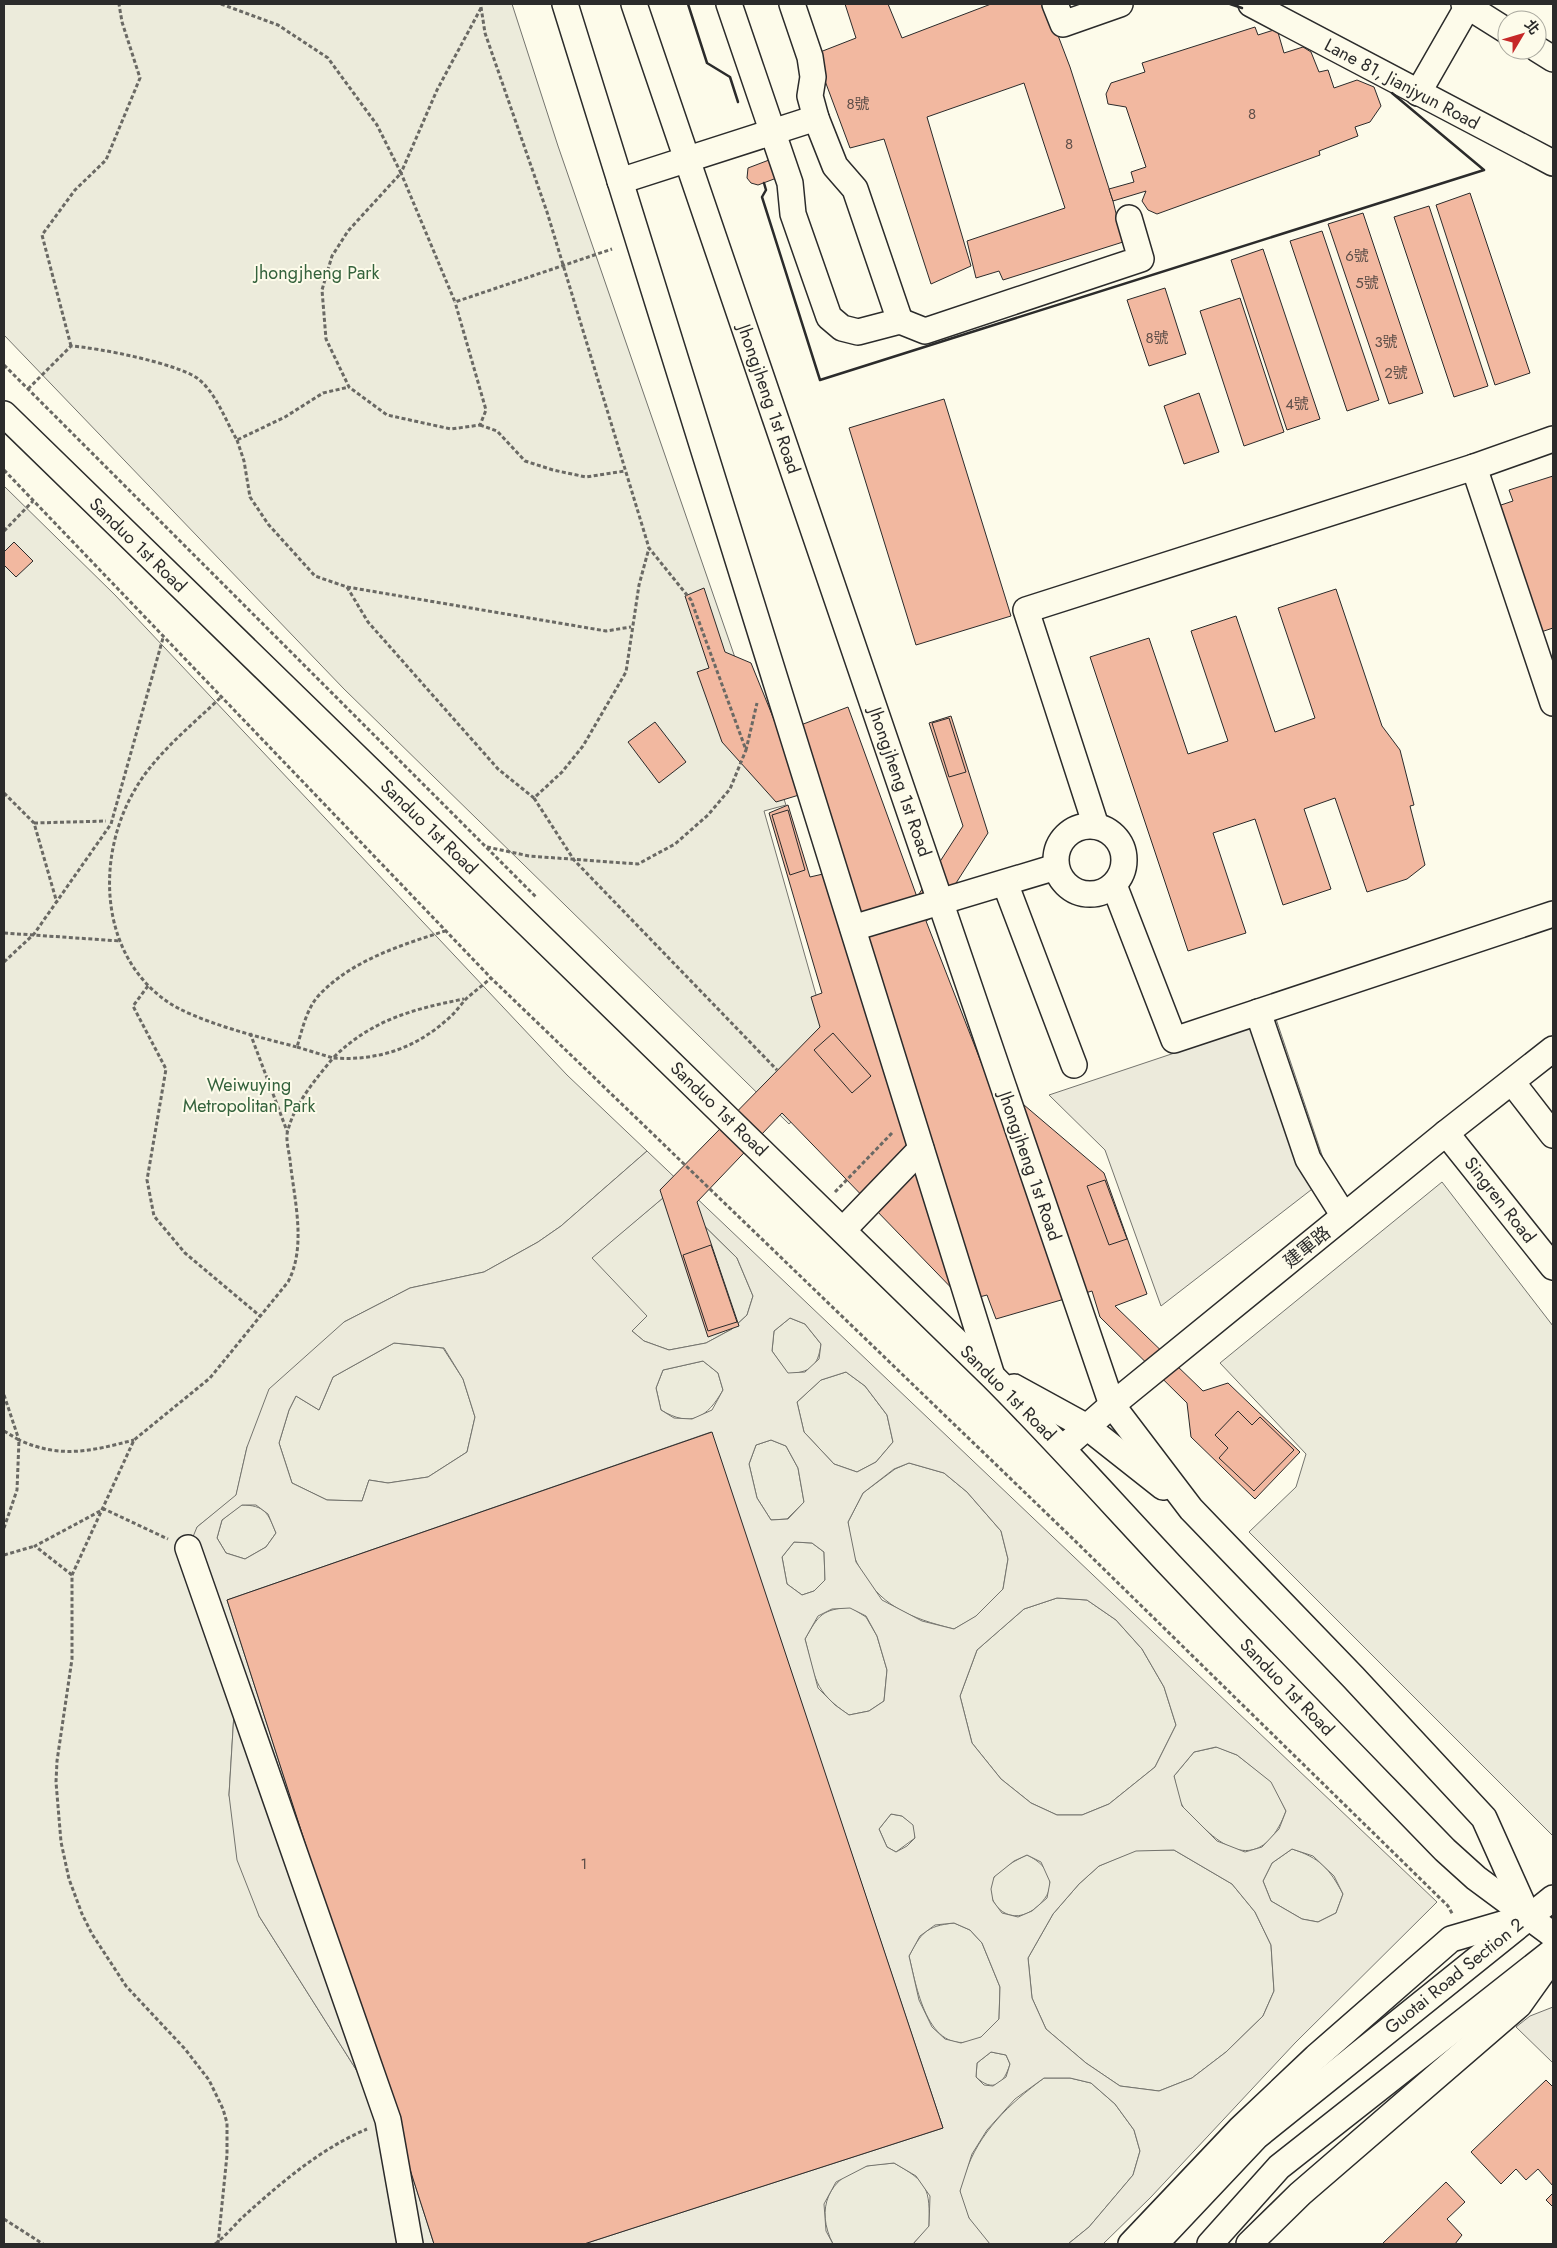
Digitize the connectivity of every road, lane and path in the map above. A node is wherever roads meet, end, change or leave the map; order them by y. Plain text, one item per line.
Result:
1 (118, 4) edge
2 (221, 4) edge
3 (565, 4) edge
4 (634, 4) edge
5 (729, 4) edge
6 (792, 4) edge
7 (1055, 4) edge
8 (1120, 4) edge
9 (1251, 4) edge
10 (1467, 4) edge
11 (1497, 24) edge
12 (1418, 93) junction
13 (816, 118) junction
14 (760, 135) junction
15 (687, 159) junction
16 (1553, 163) edge
17 (401, 173) junction
18 (620, 181) junction
19 (1129, 218) dead end
20 (612, 249) dead end
21 (563, 266) junction
22 (455, 302) junction
23 (900, 321) junction
24 (71, 346) junction
25 (4, 365) edge
26 (349, 387) junction
27 (28, 389) junction
28 (4, 414) edge
29 (480, 425) junction
30 (1553, 439) edge
31 (236, 440) junction
32 (1474, 467) junction
33 (4, 470) edge
34 (625, 471) junction
35 (33, 501) junction
36 (4, 531) edge
37 (649, 548) junction
38 (347, 587) junction
39 (631, 627) junction
40 (163, 637) junction
41 (220, 698) junction
42 (758, 699) dead end
43 (1553, 703) edge
44 (746, 750) junction
45 (4, 793) edge
46 (534, 798) junction
47 (106, 821) dead end
48 (34, 823) junction
49 (1096, 826) junction
50 (486, 846) junction
51 (574, 860) junction
52 (1056, 867) junction
53 (1005, 883) junction
54 (1114, 885) junction
55 (541, 902) dead end
56 (940, 902) junction
57 (57, 903) junction
58 (1553, 914) edge
59 (853, 928) junction
60 (445, 931) junction
61 (4, 933) edge
62 (34, 934) junction
63 (120, 941) junction
64 (4, 962) edge
65 (148, 986) junction
66 (466, 999) dead end
67 (1258, 1012) junction
68 (250, 1033) junction
69 (297, 1047) junction
70 (1553, 1049) edge
71 (1074, 1065) dead end
72 (777, 1070) dead end
73 (1512, 1082) junction
74 (898, 1128) dead end
75 (287, 1131) dead end
76 (1446, 1132) junction
77 (1553, 1135) edge
78 (921, 1149) junction
79 (827, 1187) dead end
80 (1344, 1216) junction
81 (843, 1230) junction
82 (1553, 1267) edge
83 (260, 1316) dead end
84 (992, 1376) junction
85 (4, 1395) edge
86 (1112, 1405) junction
87 (1087, 1427) junction
88 (4, 1431) edge
89 (19, 1440) junction
90 (134, 1440) dead end
91 (1064, 1448) junction
92 (1191, 1509) junction
93 (4, 1528) edge
94 (35, 1546) junction
95 (188, 1548) joint
96 (4, 1555) edge
97 (72, 1575) dead end
98 (1553, 1898) edge
99 (1528, 1916) junction
100 (1454, 1919) dead end
101 (1553, 1935) edge
102 (1553, 1951) edge
103 (1553, 1958) edge
104 (388, 2120) junction
105 (4, 2219) edge
106 (34, 2244) edge
107 (42, 2244) edge
108 (215, 2244) edge
109 (410, 2244) edge
110 (1131, 2244) edge
111 (1155, 2244) edge
112 (1210, 2244) edge
113 (1249, 2244) edge

1 - 24 path
2 - 17 path
3 - 18 street
4 - 15 street, Jhongjheng 1st Road
5 - 14 street
6 - 13 street
7 - 8 street
9 - 12 street, Lane 81, Jianjyun Road
10 - 11 street
10 - 12 street
12 - 16 street, Lane 81, Jianjyun Road
13 - 14 street
13 - 23 street
14 - 15 street
14 - 23 street
15 - 18 street
15 - 56 street, Jhongjheng 1st Road
17 - 21 path
17 - 22 path
17 - 26 path
18 - 59 street
19 - 23 street
20 - 21 path
21 - 22 path
21 - 34 path
22 - 29 path
24 - 27 path
24 - 31 path
25 - 27 path
26 - 29 path
26 - 31 path
27 - 50 path
28 - 81 street, Sanduo 1st Road
29 - 34 path
30 - 32 street
31 - 38 path
32 - 43 street
32 - 49 street
33 - 35 path
34 - 37 path
35 - 36 path
35 - 40 path
37 - 39 path
37 - 44 path
38 - 39 path
38 - 46 path
39 - 46 path
40 - 41 path
40 - 57 path
41 - 60 path
41 - 63 path
42 - 44 path
44 - 51 path
45 - 48 path
46 - 51 path
47 - 48 path
48 - 57 path
49 - 52 street
49 - 54 street
50 - 51 path
50 - 55 path
51 - 72 path
52 - 53 street
52 - 54 street
53 - 56 street
53 - 71 street
54 - 67 street
56 - 59 street
56 - 86 street, Jhongjheng 1st Road
57 - 62 path
58 - 67 street
59 - 78 street
60 - 69 path
60 - 100 path
61 - 62 path
62 - 63 path
62 - 64 path
63 - 65 path
65 - 68 path
65 - 83 path
66 - 69 path
67 - 80 street
68 - 69 path
68 - 75 path
70 - 73 street, 建軍路
73 - 76 street, 建軍路
73 - 77 street
74 - 79 path
76 - 80 street, 建軍路
76 - 82 street, Singren Road
78 - 81 street
78 - 84 street
80 - 86 street, 建軍路
81 - 84 street, Sanduo 1st Road
84 - 87 street
84 - 91 street, Sanduo 1st Road
85 - 89 path
86 - 87 street, 建軍路
86 - 92 street
87 - 91 street, 建軍路
87 - 92 street
88 - 89 path
89 - 90 path
89 - 93 path
91 - 99 street, Sanduo 1st Road
92 - 99 street
94 - 95 path
94 - 96 path
94 - 97 path
95 - 104 street
98 - 99 street
99 - 101 street, Sanduo 1st Road
99 - 110 street, Guotai Road Section 2
99 - 111 street, Guotai Road Section 2
102 - 112 street
103 - 113 street
104 - 108 path
104 - 109 street
105 - 107 path
106 - 107 path

